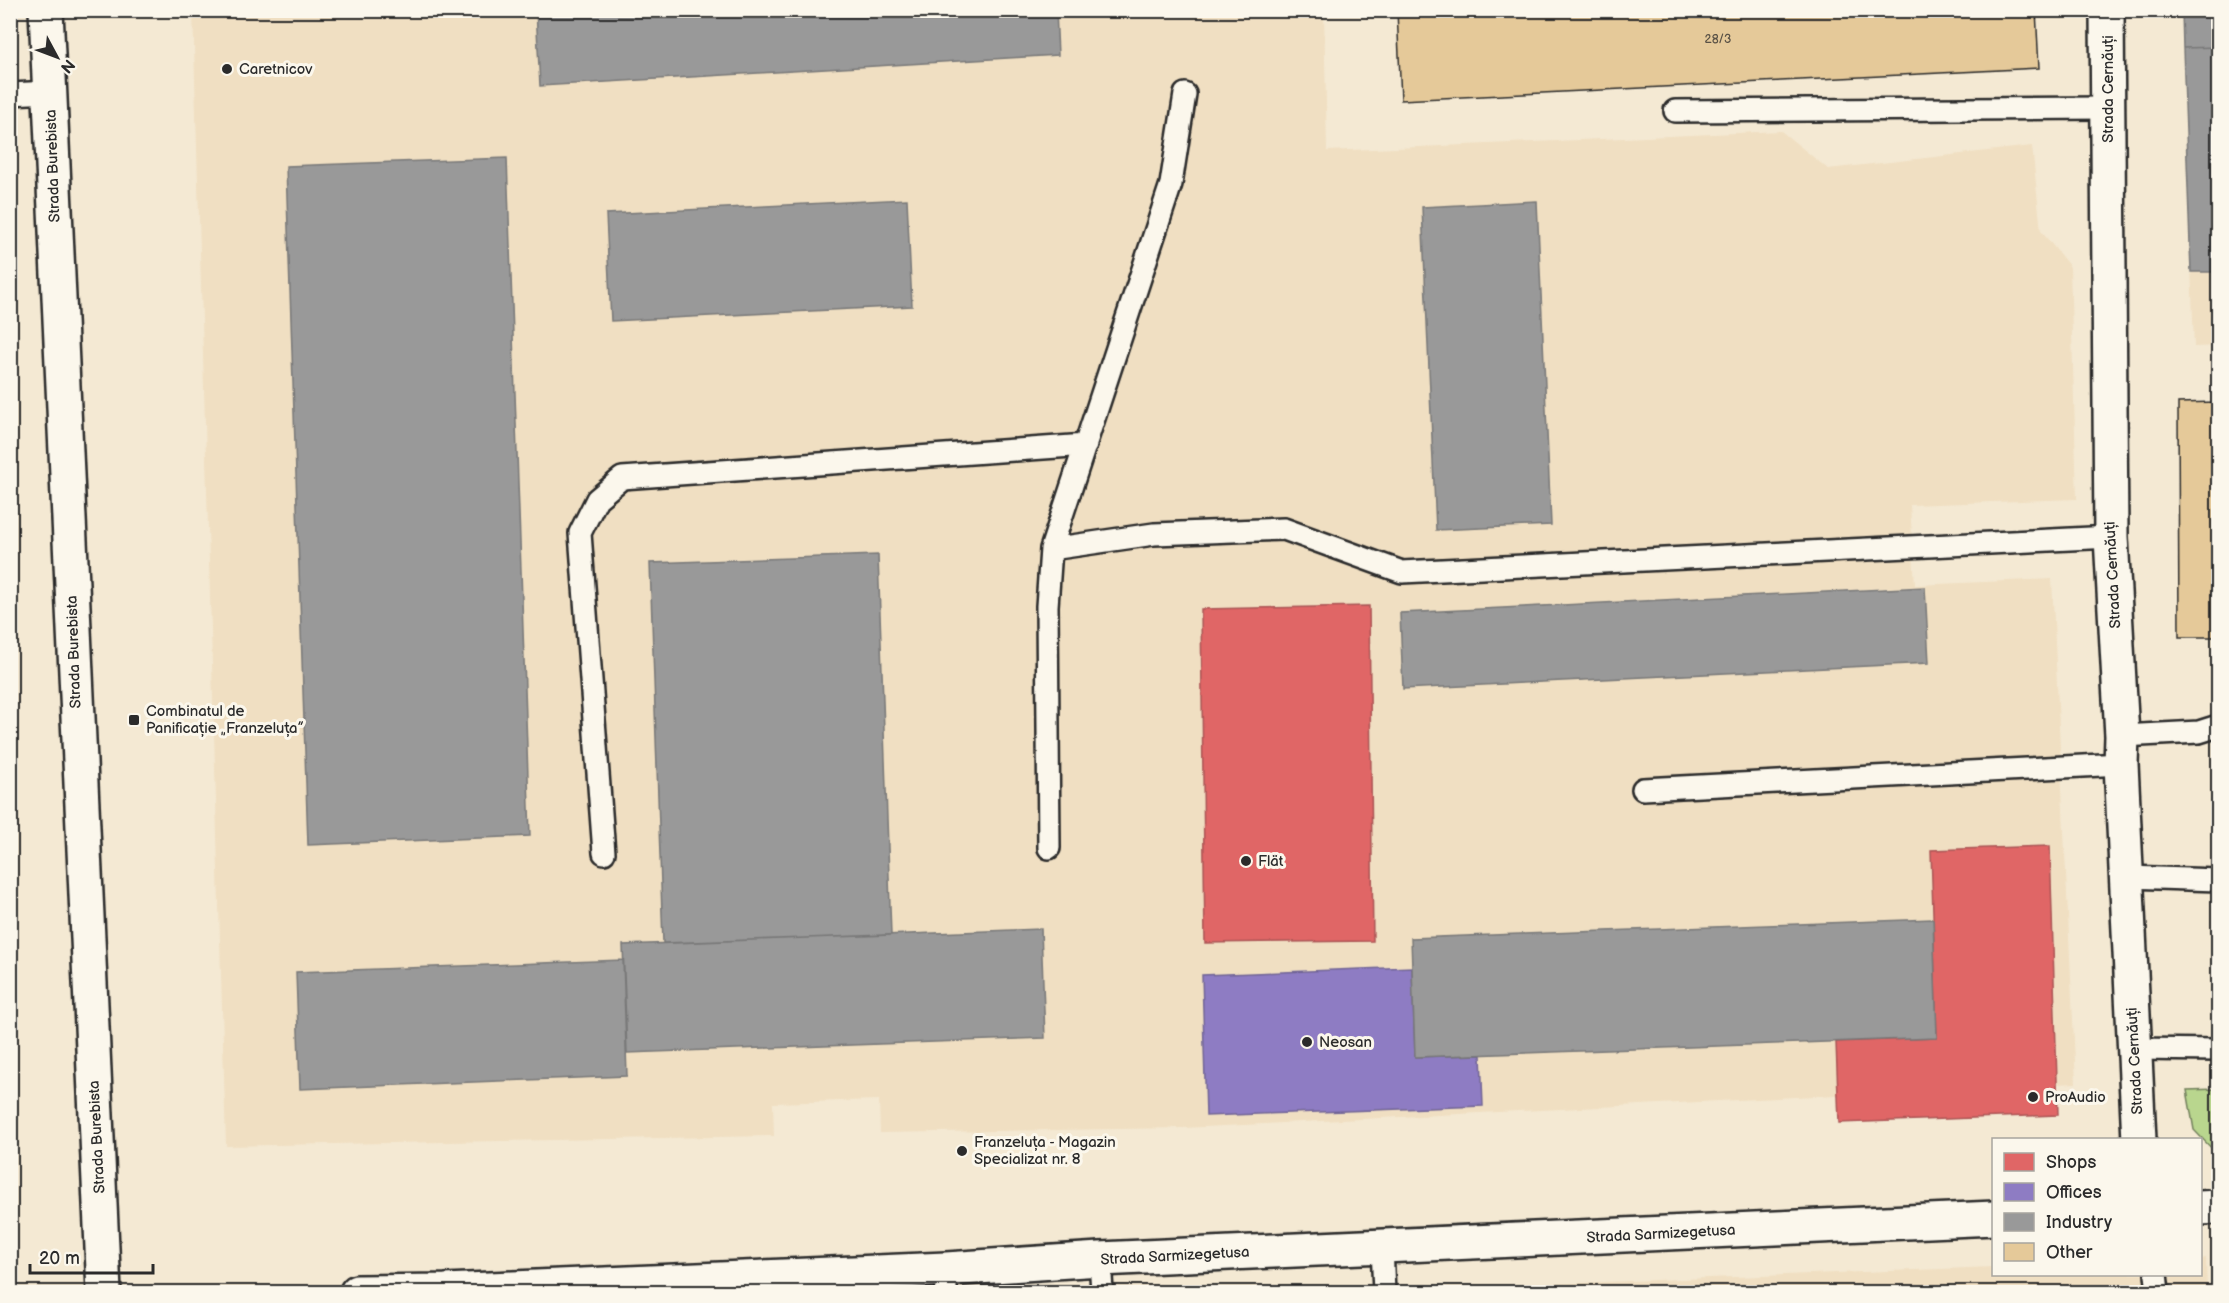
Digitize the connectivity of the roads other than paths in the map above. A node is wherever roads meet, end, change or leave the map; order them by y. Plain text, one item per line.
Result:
1 (46, 10) edge
2 (2107, 10) edge
3 (50, 92) junction
4 (10, 94) edge
5 (1185, 94) dead end
6 (2108, 108) junction
7 (1675, 111) dead end
8 (1086, 445) junction
9 (2111, 537) junction
10 (1051, 549) junction
11 (2218, 726) edge
12 (2121, 750) junction
13 (1643, 789) dead end
14 (1049, 848) dead end
15 (604, 853) dead end
16 (2127, 877) junction
17 (2218, 880) edge
18 (2134, 1049) junction
19 (2218, 1050) edge
20 (2139, 1138) edge
21 (2218, 1207) edge
22 (2202, 1208) edge
23 (1992, 1218) edge
24 (1382, 1246) junction
25 (1100, 1259) junction
26 (2156, 1276) edge
27 (946, 1281) edge
28 (703, 1286) edge
29 (104, 1293) edge
30 (357, 1293) edge
31 (1102, 1293) edge
32 (1384, 1293) edge
33 (2158, 1293) edge

1 - 3 main road, Strada Burebista
2 - 6 main road, Strada Cernăuți
3 - 4 lane
3 - 29 main road, Strada Burebista
5 - 8 lane
6 - 7 lane
6 - 9 main road, Strada Cernăuți
8 - 10 lane
8 - 15 lane
9 - 10 lane
9 - 12 main road, Strada Cernăuți
10 - 14 lane
11 - 12 lane
12 - 13 lane
12 - 16 main road, Strada Cernăuți
16 - 17 lane
16 - 18 main road, Strada Cernăuți
18 - 19 lane
18 - 20 main road, Strada Cernăuți
21 - 22 main road
23 - 24 main road, Strada Sarmizegetusa
24 - 25 main road, Strada Sarmizegetusa
24 - 32 lane
25 - 27 main road, Strada Sarmizegetusa
25 - 31 lane
26 - 33 lane
27 - 28 main road, Strada Sarmizegetusa
28 - 30 main road, Strada Sarmizegetusa

